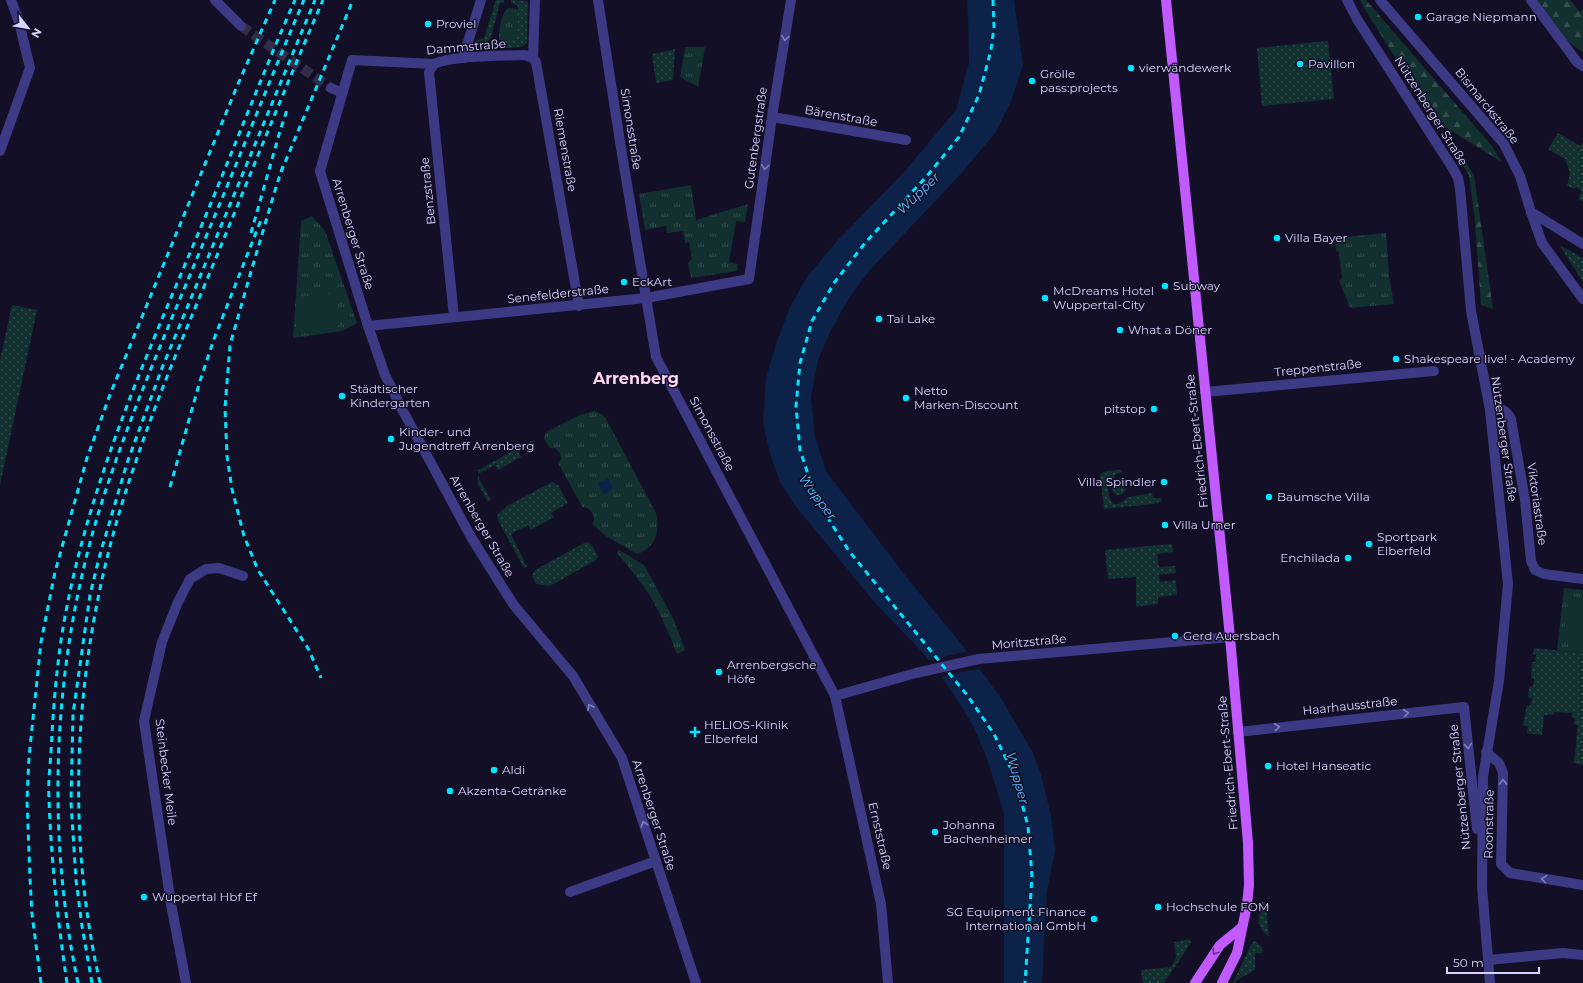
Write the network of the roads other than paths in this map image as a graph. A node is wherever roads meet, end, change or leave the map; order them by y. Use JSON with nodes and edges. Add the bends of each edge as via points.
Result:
{"nodes":[{"id":1,"x":12,"y":0,"type":"edge"},
{"id":2,"x":216,"y":0,"type":"edge"},
{"id":3,"x":481,"y":0,"type":"edge"},
{"id":4,"x":535,"y":0,"type":"edge"},
{"id":5,"x":598,"y":0,"type":"edge"},
{"id":6,"x":791,"y":0,"type":"edge"},
{"id":7,"x":1166,"y":0,"type":"edge"},
{"id":8,"x":1347,"y":0,"type":"edge"},
{"id":9,"x":1380,"y":0,"type":"edge"},
{"id":10,"x":1531,"y":0,"type":"edge"},
{"id":11,"x":241,"y":26,"type":"tunnel mouth"},
{"id":12,"x":463,"y":58,"type":"junction"},
{"id":13,"x":533,"y":58,"type":"junction"},
{"id":14,"x":352,"y":60,"type":"joint"},
{"id":15,"x":434,"y":64,"type":"junction"},
{"id":16,"x":1583,"y":66,"type":"edge"},
{"id":17,"x":331,"y":88,"type":"tunnel mouth"},
{"id":18,"x":342,"y":93,"type":"junction"},
{"id":19,"x":772,"y":117,"type":"junction"},
{"id":20,"x":906,"y":140,"type":"dead end"},
{"id":21,"x":0,"y":151,"type":"edge"},
{"id":22,"x":1532,"y":212,"type":"junction"},
{"id":23,"x":1583,"y":244,"type":"edge"},
{"id":24,"x":749,"y":279,"type":"joint"},
{"id":25,"x":646,"y":298,"type":"junction"},
{"id":26,"x":1583,"y":298,"type":"edge"},
{"id":27,"x":579,"y":306,"type":"junction"},
{"id":28,"x":454,"y":317,"type":"junction"},
{"id":29,"x":368,"y":326,"type":"junction"},
{"id":30,"x":1434,"y":370,"type":"dead end"},
{"id":31,"x":1205,"y":392,"type":"junction"},
{"id":32,"x":1490,"y":410,"type":"junction"},
{"id":33,"x":243,"y":576,"type":"dead end"},
{"id":34,"x":1583,"y":579,"type":"edge"},
{"id":35,"x":1230,"y":637,"type":"junction"},
{"id":36,"x":835,"y":696,"type":"junction"},
{"id":37,"x":1464,"y":707,"type":"joint"},
{"id":38,"x":1238,"y":732,"type":"junction"},
{"id":39,"x":1486,"y":752,"type":"junction"},
{"id":40,"x":656,"y":861,"type":"junction"},
{"id":41,"x":1482,"y":864,"type":"junction"},
{"id":42,"x":1583,"y":885,"type":"edge"},
{"id":43,"x":570,"y":892,"type":"dead end"},
{"id":44,"x":1242,"y":927,"type":"junction"},
{"id":45,"x":1583,"y":955,"type":"edge"},
{"id":46,"x":1488,"y":960,"type":"junction"},
{"id":47,"x":186,"y":983,"type":"edge"},
{"id":48,"x":696,"y":983,"type":"edge"},
{"id":49,"x":888,"y":983,"type":"edge"},
{"id":50,"x":1195,"y":983,"type":"edge"},
{"id":51,"x":1222,"y":983,"type":"edge"},
{"id":52,"x":1490,"y":983,"type":"edge"}],
"edges":[{"from":1,"to":21,"type":"street","via":[[30,68]]},
{"from":2,"to":11,"type":"street"},
{"from":3,"to":12,"type":"street"},
{"from":4,"to":13,"type":"street","name":"Riemenstraße"},
{"from":5,"to":25,"type":"street","name":"Simonsstraße"},
{"from":6,"to":19,"type":"street","name":"Gutenbergstraße","one_way":true},
{"from":7,"to":31,"type":"main road","name":"Friedrich-Ebert-Straße"},
{"from":8,"to":32,"type":"street","name":"Nützenberger Straße","via":[[1458,178],[1471,311]]},
{"from":9,"to":22,"type":"street","name":"Bismarckstraße","via":[[1504,144],[1520,176]]},
{"from":10,"to":16,"type":"street","via":[[1577,62]]},
{"from":12,"to":13,"type":"street","name":"Dammstraße","via":[[525,55]]},
{"from":12,"to":15,"type":"street","name":"Dammstraße"},
{"from":13,"to":27,"type":"street","name":"Riemenstraße","via":[[536,62]]},
{"from":14,"to":15,"type":"street","name":"Dammstraße"},
{"from":14,"to":18,"type":"street","name":"Arrenberger Straße"},
{"from":15,"to":28,"type":"street","name":"Benzstraße","via":[[429,72]]},
{"from":17,"to":18,"type":"street"},
{"from":18,"to":29,"type":"street","name":"Arrenberger Straße","via":[[320,171]]},
{"from":19,"to":20,"type":"street","name":"Bärenstraße"},
{"from":19,"to":24,"type":"street","name":"Gutenbergstraße","one_way":true},
{"from":22,"to":23,"type":"street"},
{"from":22,"to":26,"type":"street","via":[[1542,243]]},
{"from":24,"to":25,"type":"street","name":"Senefelderstraße"},
{"from":25,"to":27,"type":"street","name":"Senefelderstraße"},
{"from":25,"to":36,"type":"street","name":"Simonsstraße","via":[[656,357]]},
{"from":27,"to":28,"type":"street","name":"Senefelderstraße"},
{"from":28,"to":29,"type":"street","name":"Senefelderstraße"},
{"from":40,"to":29,"type":"street","name":"Arrenberger Straße","one_way":true,"via":[[622,758],[573,676],[513,604],[471,537],[385,375]]},
{"from":30,"to":31,"type":"street","name":"Treppenstraße"},
{"from":31,"to":35,"type":"main road","name":"Friedrich-Ebert-Straße"},
{"from":32,"to":34,"type":"street","name":"Viktoriastraße","via":[[1502,409],[1511,419],[1525,500],[1531,561],[1535,570],[1544,574]]},
{"from":32,"to":39,"type":"street","name":"Nützenberger Straße","via":[[1508,584],[1499,681]]},
{"from":33,"to":47,"type":"street","name":"Steinbecker Meile","via":[[219,568],[206,569],[190,579],[162,642],[144,721],[171,904]]},
{"from":35,"to":36,"type":"street","name":"Moritzstraße","via":[[979,659],[916,673]]},
{"from":35,"to":38,"type":"main road","name":"Friedrich-Ebert-Straße"},
{"from":36,"to":49,"type":"street","name":"Ernststraße","via":[[882,904]]},
{"from":38,"to":37,"type":"street","name":"Haarhausstraße","one_way":true},
{"from":37,"to":41,"type":"street","name":"Nützenberger Straße","one_way":true},
{"from":38,"to":44,"type":"main road","name":"Friedrich-Ebert-Straße","via":[[1248,843],[1249,885]]},
{"from":39,"to":41,"type":"street","name":"Nützenberger Straße","via":[[1483,777]]},
{"from":42,"to":39,"type":"street","name":"Roonstraße","one_way":true,"via":[[1510,874],[1501,864],[1503,773],[1499,763]]},
{"from":40,"to":43,"type":"street"},
{"from":40,"to":48,"type":"street","name":"Arrenberger Straße"},
{"from":41,"to":46,"type":"street","name":"Nützenberger Straße"},
{"from":44,"to":50,"type":"main road","one_way":true,"via":[[1220,945]]},
{"from":44,"to":51,"type":"main road","name":"Friedrich-Ebert-Straße","via":[[1237,953]]},
{"from":45,"to":46,"type":"street","via":[[1563,953]]},
{"from":46,"to":52,"type":"street","name":"Nützenberger Straße"}]}
